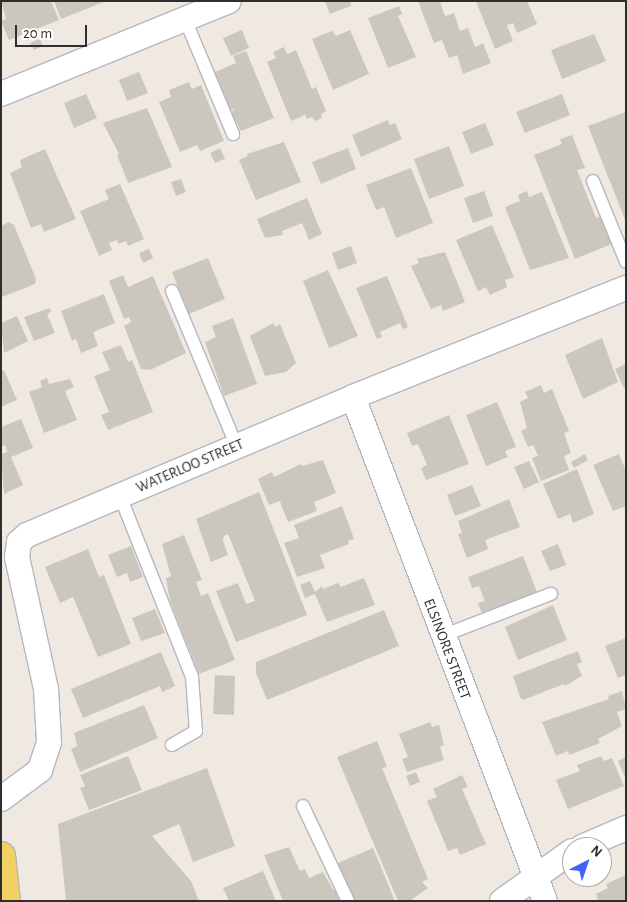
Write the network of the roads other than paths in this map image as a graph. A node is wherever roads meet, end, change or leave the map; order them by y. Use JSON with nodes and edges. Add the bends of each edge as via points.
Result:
{"nodes":[{"id":1,"x":229,"y":1,"type":"edge"},
{"id":2,"x":185,"y":20,"type":"junction"},
{"id":3,"x":1,"y":94,"type":"edge"},
{"id":4,"x":233,"y":134,"type":"dead end"},
{"id":5,"x":593,"y":181,"type":"dead end"},
{"id":6,"x":626,"y":262,"type":"edge"},
{"id":7,"x":626,"y":288,"type":"edge"},
{"id":8,"x":172,"y":291,"type":"dead end"},
{"id":9,"x":353,"y":397,"type":"junction"},
{"id":10,"x":237,"y":447,"type":"junction"},
{"id":11,"x":120,"y":496,"type":"junction"},
{"id":12,"x":551,"y":594,"type":"dead end"},
{"id":13,"x":442,"y":636,"type":"junction"},
{"id":14,"x":172,"y":745,"type":"dead end"},
{"id":15,"x":1,"y":799,"type":"edge"},
{"id":16,"x":303,"y":806,"type":"dead end"},
{"id":17,"x":626,"y":828,"type":"edge"},
{"id":18,"x":605,"y":837,"type":"edge"},
{"id":19,"x":1,"y":856,"type":"edge"},
{"id":20,"x":562,"y":858,"type":"edge"},
{"id":21,"x":534,"y":876,"type":"junction"},
{"id":22,"x":6,"y":901,"type":"edge"},
{"id":23,"x":348,"y":901,"type":"edge"},
{"id":24,"x":502,"y":901,"type":"edge"},
{"id":25,"x":544,"y":901,"type":"edge"}],
"edges":[{"from":1,"to":2,"type":"street"},
{"from":2,"to":3,"type":"street"},
{"from":2,"to":4,"type":"lane"},
{"from":5,"to":6,"type":"lane"},
{"from":7,"to":9,"type":"street","name":"WATERLOO STREET"},
{"from":8,"to":10,"type":"lane"},
{"from":9,"to":10,"type":"street","name":"WATERLOO STREET"},
{"from":9,"to":13,"type":"street","name":"ELSINORE STREET"},
{"from":10,"to":11,"type":"street","name":"WATERLOO STREET"},
{"from":11,"to":14,"type":"lane","via":[[192,677],[196,731],[186,740]]},
{"from":11,"to":15,"type":"street","name":"WATERLOO STREET","via":[[27,535],[19,542],[17,557],[46,689],[49,742],[40,770]]},
{"from":12,"to":13,"type":"lane"},
{"from":13,"to":21,"type":"street","name":"ELSINORE STREET"},
{"from":16,"to":23,"type":"lane"},
{"from":17,"to":18,"type":"street"},
{"from":19,"to":22,"type":"main road"},
{"from":20,"to":21,"type":"street"},
{"from":21,"to":24,"type":"street"},
{"from":21,"to":25,"type":"street","name":"ELSINORE STREET"}]}
